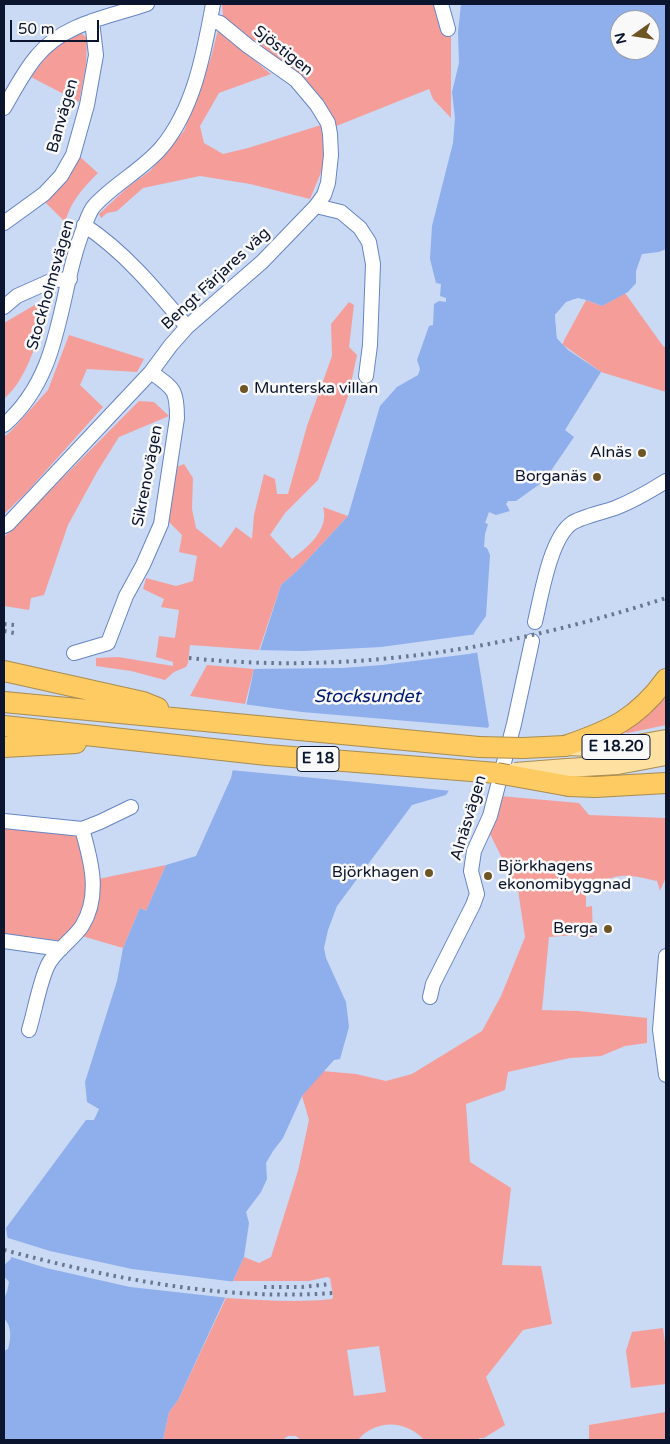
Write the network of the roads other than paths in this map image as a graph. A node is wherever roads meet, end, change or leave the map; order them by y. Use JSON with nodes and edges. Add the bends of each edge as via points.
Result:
{"nodes":[{"id":1,"x":147,"y":4,"type":"edge"},
{"id":2,"x":213,"y":4,"type":"edge"},
{"id":3,"x":441,"y":4,"type":"edge"},
{"id":4,"x":210,"y":20,"type":"junction"},
{"id":5,"x":92,"y":21,"type":"junction"},
{"id":6,"x":448,"y":29,"type":"dead end"},
{"id":7,"x":4,"y":108,"type":"edge"},
{"id":8,"x":316,"y":206,"type":"junction"},
{"id":9,"x":4,"y":223,"type":"edge"},
{"id":10,"x":84,"y":225,"type":"junction"},
{"id":11,"x":70,"y":279,"type":"junction"},
{"id":12,"x":4,"y":307,"type":"edge"},
{"id":13,"x":187,"y":327,"type":"junction"},
{"id":14,"x":151,"y":372,"type":"junction"},
{"id":15,"x":366,"y":376,"type":"dead end"},
{"id":16,"x":4,"y":425,"type":"edge"},
{"id":17,"x":666,"y":481,"type":"edge"},
{"id":18,"x":4,"y":526,"type":"edge"},
{"id":19,"x":536,"y":622,"type":"dead end"},
{"id":20,"x":532,"y":641,"type":"dead end"},
{"id":21,"x":74,"y":653,"type":"dead end"},
{"id":22,"x":4,"y":671,"type":"edge"},
{"id":23,"x":666,"y":679,"type":"edge"},
{"id":24,"x":4,"y":702,"type":"edge"},
{"id":25,"x":142,"y":709,"type":"junction"},
{"id":26,"x":4,"y":726,"type":"edge"},
{"id":27,"x":138,"y":740,"type":"junction"},
{"id":28,"x":666,"y":740,"type":"edge"},
{"id":29,"x":565,"y":746,"type":"junction"},
{"id":30,"x":4,"y":747,"type":"edge"},
{"id":31,"x":666,"y":756,"type":"edge"},
{"id":32,"x":568,"y":777,"type":"junction"},
{"id":33,"x":666,"y":783,"type":"edge"},
{"id":34,"x":131,"y":807,"type":"dead end"},
{"id":35,"x":4,"y":821,"type":"edge"},
{"id":36,"x":82,"y":829,"type":"junction"},
{"id":37,"x":4,"y":941,"type":"edge"},
{"id":38,"x":61,"y":949,"type":"junction"},
{"id":39,"x":666,"y":956,"type":"edge"},
{"id":40,"x":430,"y":997,"type":"dead end"},
{"id":41,"x":29,"y":1030,"type":"dead end"},
{"id":42,"x":666,"y":1075,"type":"edge"}],
"edges":[{"from":1,"to":5,"type":"street"},
{"from":2,"to":4,"type":"street","name":"Stockholmsvägen"},
{"from":3,"to":6,"type":"street"},
{"from":4,"to":8,"type":"street","name":"Sjöstigen","via":[[220,23],[296,80],[328,123],[331,155],[328,183]]},
{"from":4,"to":10,"type":"street","name":"Stockholmsvägen","via":[[192,93],[176,125],[160,148],[94,206]]},
{"from":5,"to":7,"type":"street","via":[[70,30],[37,56]]},
{"from":5,"to":9,"type":"street","name":"Banvägen","via":[[96,55],[88,105],[72,155],[61,176],[44,194]]},
{"from":8,"to":13,"type":"street","name":"Bengt Färjares väg","via":[[262,262]]},
{"from":8,"to":15,"type":"street","via":[[341,212],[360,228],[369,242],[373,264]]},
{"from":10,"to":11,"type":"street","name":"Stockholmsvägen"},
{"from":10,"to":13,"type":"street","via":[[104,238],[150,282]]},
{"from":11,"to":12,"type":"street","via":[[53,280],[17,296]]},
{"from":11,"to":16,"type":"street","name":"Stockholmsvägen","via":[[46,366],[34,390]]},
{"from":13,"to":14,"type":"street","name":"Bengt Färjares väg"},
{"from":14,"to":18,"type":"street","name":"Bengt Färjares väg"},
{"from":14,"to":21,"type":"street","name":"Sikrenovägen","via":[[171,386],[177,400],[161,524],[126,596],[108,643]]},
{"from":17,"to":19,"type":"street","via":[[650,492],[572,523],[555,547]]},
{"from":20,"to":40,"type":"street","name":"Alnäsvägen","via":[[490,816],[474,851],[471,871],[477,894],[433,984]]},
{"from":22,"to":25,"type":"highway"},
{"from":23,"to":29,"type":"highway","number":"E 18","via":[[641,708],[620,724]]},
{"from":24,"to":25,"type":"highway"},
{"from":25,"to":29,"type":"highway","number":"E 18","bridge":true,"via":[[185,719],[479,747]]},
{"from":26,"to":27,"type":"highway","number":"E 18"},
{"from":27,"to":30,"type":"highway"},
{"from":27,"to":32,"type":"highway","number":"E 18","bridge":true,"via":[[498,774]]},
{"from":28,"to":29,"type":"main road","number":"E 18.20","via":[[615,748]]},
{"from":31,"to":32,"type":"main road","number":"E 18.20"},
{"from":32,"to":33,"type":"highway","number":"E 18","via":[[595,787]]},
{"from":34,"to":36,"type":"street"},
{"from":35,"to":36,"type":"street"},
{"from":36,"to":38,"type":"street","via":[[93,877],[92,903],[82,926]]},
{"from":37,"to":38,"type":"street"},
{"from":38,"to":41,"type":"street","via":[[47,965]]},
{"from":39,"to":42,"type":"street","via":[[660,1030]]}]}
